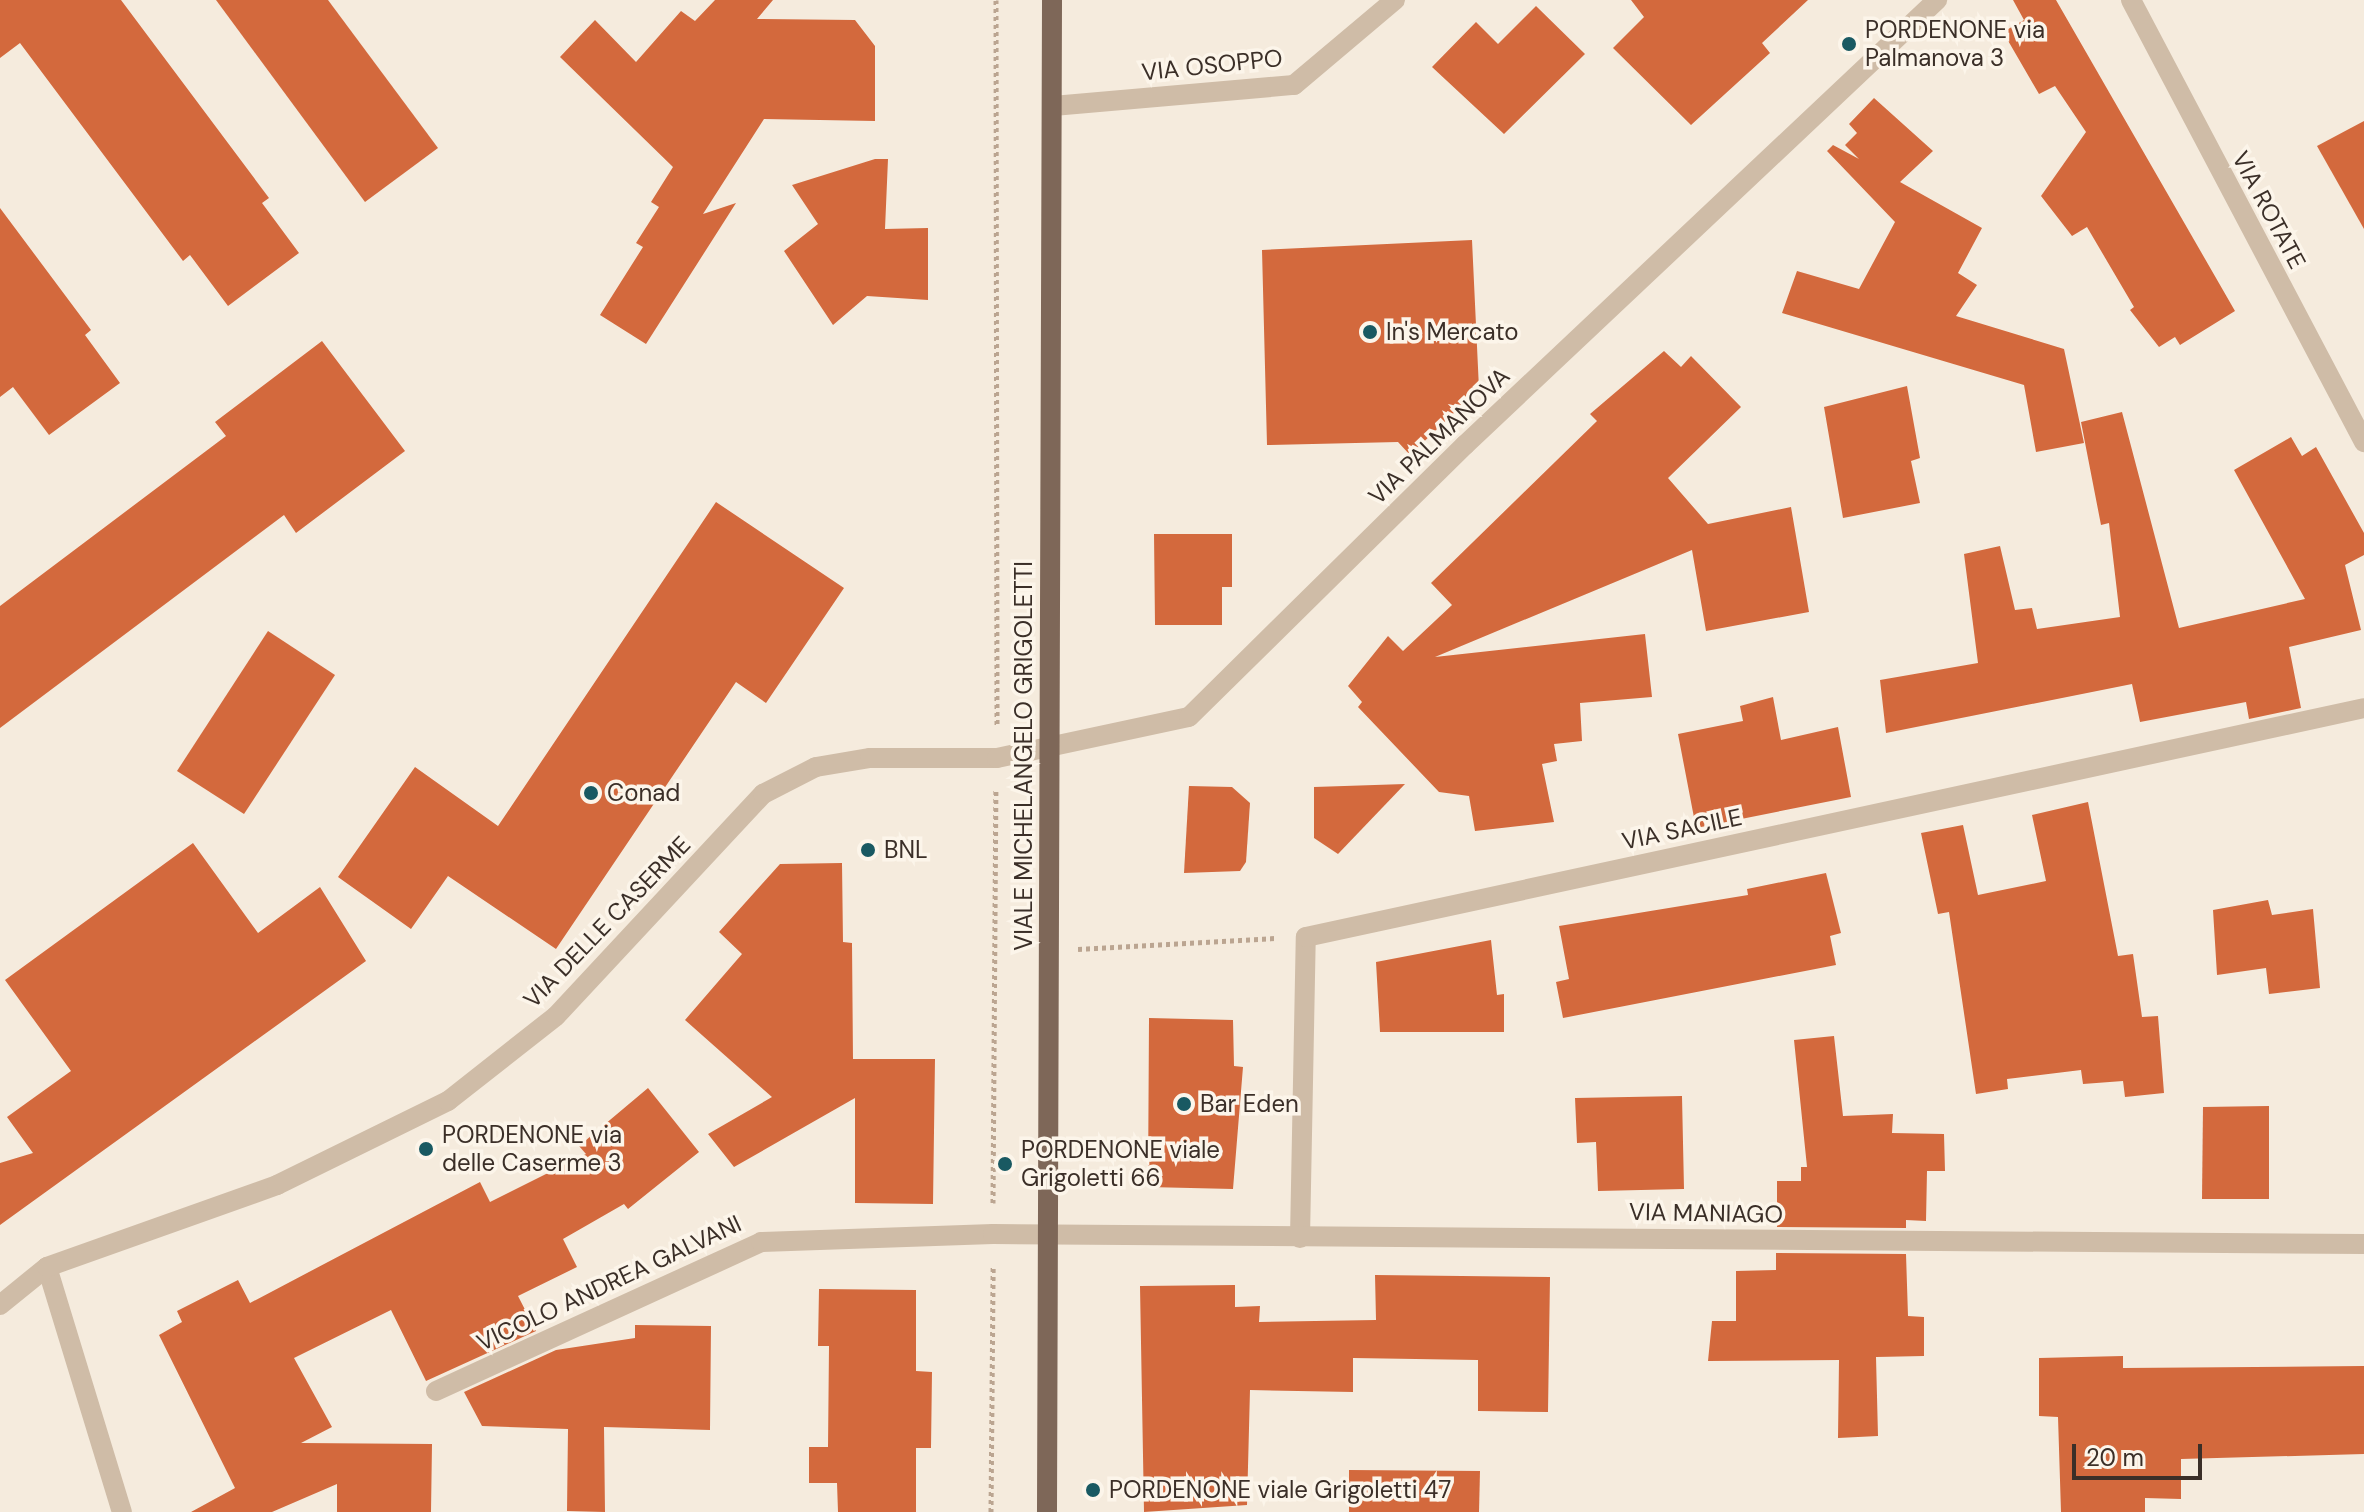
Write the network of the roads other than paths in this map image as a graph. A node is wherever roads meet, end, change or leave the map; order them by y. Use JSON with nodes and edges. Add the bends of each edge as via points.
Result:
{"nodes":[{"id":1,"x":1052,"y":0,"type":"edge"},
{"id":2,"x":1395,"y":0,"type":"edge"},
{"id":3,"x":1937,"y":0,"type":"edge"},
{"id":4,"x":2131,"y":0,"type":"edge"},
{"id":5,"x":1053,"y":106,"type":"junction"},
{"id":6,"x":2364,"y":442,"type":"edge"},
{"id":7,"x":2364,"y":708,"type":"edge"},
{"id":8,"x":1051,"y":750,"type":"junction"},
{"id":9,"x":1047,"y":1238,"type":"junction"},
{"id":10,"x":1300,"y":1238,"type":"junction"},
{"id":11,"x":2364,"y":1244,"type":"edge"},
{"id":12,"x":47,"y":1267,"type":"junction"},
{"id":13,"x":0,"y":1305,"type":"edge"},
{"id":14,"x":436,"y":1391,"type":"dead end"},
{"id":15,"x":122,"y":1512,"type":"edge"},
{"id":16,"x":1047,"y":1512,"type":"edge"}],
"edges":[{"from":1,"to":5,"type":"main road","name":"VIALE MICHELANGELO GRIGOLETTI"},
{"from":2,"to":5,"type":"street","name":"VIA OSOPPO","via":[[1294,85]]},
{"from":3,"to":8,"type":"street","name":"VIA PALMANOVA","via":[[1465,445],[1189,717]]},
{"from":4,"to":6,"type":"street","name":"VIA ROTATE"},
{"from":5,"to":8,"type":"main road","name":"VIALE MICHELANGELO GRIGOLETTI"},
{"from":7,"to":10,"type":"street","name":"VIA SACILE","via":[[1306,937]]},
{"from":8,"to":9,"type":"main road","name":"VIALE MICHELANGELO GRIGOLETTI"},
{"from":8,"to":12,"type":"street","name":"VIA DELLE CASERME","via":[[997,758],[870,758],[816,767],[763,794],[556,1016],[448,1101],[277,1185]]},
{"from":9,"to":10,"type":"street","name":"VIA MANIAGO"},
{"from":9,"to":14,"type":"street","name":"VICOLO ANDREA GALVANI","via":[[761,1242]]},
{"from":9,"to":16,"type":"main road","name":"VIALE MICHELANGELO GRIGOLETTI"},
{"from":10,"to":11,"type":"street","name":"VIA MANIAGO"},
{"from":12,"to":13,"type":"street","name":"VIA DELLE CASERME"},
{"from":12,"to":15,"type":"street"}]}
